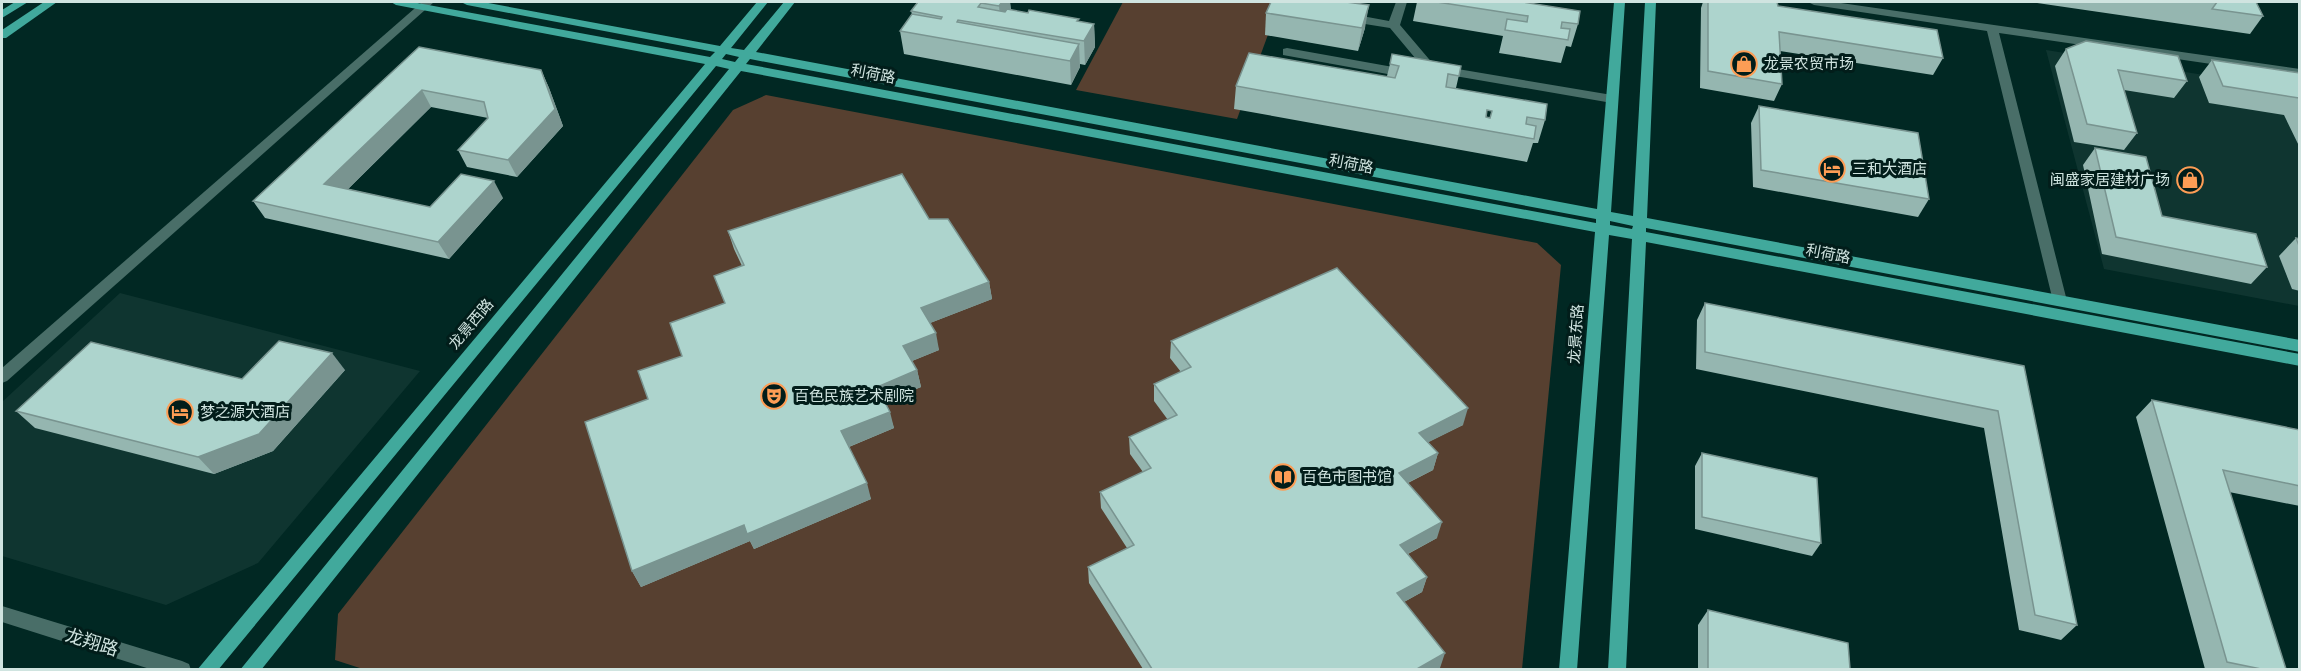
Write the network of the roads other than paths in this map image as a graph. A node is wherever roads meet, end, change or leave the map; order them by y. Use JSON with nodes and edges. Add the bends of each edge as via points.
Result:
{"nodes":[{"id":1,"x":22,"y":2,"type":"edge"},
{"id":2,"x":51,"y":2,"type":"edge"},
{"id":3,"x":396,"y":2,"type":"edge"},
{"id":4,"x":467,"y":2,"type":"edge"},
{"id":5,"x":763,"y":2,"type":"edge"},
{"id":6,"x":790,"y":2,"type":"edge"},
{"id":7,"x":1401,"y":2,"type":"edge"},
{"id":8,"x":1620,"y":2,"type":"edge"},
{"id":9,"x":1651,"y":2,"type":"edge"},
{"id":10,"x":1814,"y":2,"type":"edge"},
{"id":11,"x":425,"y":4,"type":"edge"},
{"id":12,"x":2,"y":15,"type":"edge"},
{"id":13,"x":1335,"y":15,"type":"edge"},
{"id":14,"x":1394,"y":25,"type":"junction"},
{"id":15,"x":1992,"y":28,"type":"junction"},
{"id":16,"x":2,"y":35,"type":"edge"},
{"id":17,"x":1287,"y":52,"type":"dead end"},
{"id":18,"x":718,"y":55,"type":"junction"},
{"id":19,"x":743,"y":60,"type":"junction"},
{"id":20,"x":1430,"y":69,"type":"junction"},
{"id":21,"x":2300,"y":73,"type":"edge"},
{"id":22,"x":1612,"y":99,"type":"junction"},
{"id":23,"x":1603,"y":222,"type":"junction"},
{"id":24,"x":1639,"y":229,"type":"junction"},
{"id":25,"x":2060,"y":301,"type":"junction"},
{"id":26,"x":2300,"y":346,"type":"edge"},
{"id":27,"x":2300,"y":360,"type":"edge"},
{"id":28,"x":2,"y":377,"type":"edge"},
{"id":29,"x":2,"y":614,"type":"edge"},
{"id":30,"x":182,"y":669,"type":"edge"},
{"id":31,"x":206,"y":669,"type":"edge"},
{"id":32,"x":249,"y":669,"type":"edge"},
{"id":33,"x":1568,"y":669,"type":"edge"},
{"id":34,"x":1617,"y":669,"type":"edge"}],
"edges":[{"from":1,"to":12,"type":"main road"},
{"from":2,"to":16,"type":"main road"},
{"from":3,"to":11,"type":"main road","name":"利荷路"},
{"from":4,"to":18,"type":"main road","name":"利荷路"},
{"from":5,"to":18,"type":"main road","name":"龙景西路"},
{"from":6,"to":19,"type":"main road"},
{"from":7,"to":14,"type":"street"},
{"from":8,"to":22,"type":"main road","name":"龙景东路"},
{"from":9,"to":24,"type":"main road"},
{"from":10,"to":15,"type":"street"},
{"from":11,"to":18,"type":"main road","name":"利荷路"},
{"from":11,"to":28,"type":"street"},
{"from":13,"to":14,"type":"street"},
{"from":14,"to":20,"type":"street"},
{"from":15,"to":21,"type":"street"},
{"from":15,"to":25,"type":"street"},
{"from":17,"to":20,"type":"street","via":[[1393,71]]},
{"from":18,"to":19,"type":"main road","name":"利荷路"},
{"from":18,"to":31,"type":"main road","name":"龙景西路"},
{"from":19,"to":23,"type":"main road","name":"利荷路"},
{"from":19,"to":32,"type":"main road"},
{"from":20,"to":22,"type":"street"},
{"from":22,"to":23,"type":"main road","name":"龙景东路"},
{"from":23,"to":24,"type":"main road","name":"利荷路"},
{"from":23,"to":33,"type":"main road","name":"龙景东路"},
{"from":24,"to":25,"type":"main road","name":"利荷路"},
{"from":24,"to":27,"type":"main road","name":"利荷路"},
{"from":24,"to":34,"type":"main road"},
{"from":25,"to":26,"type":"main road","name":"利荷路"},
{"from":29,"to":30,"type":"street","name":"龙翔路"}]}
